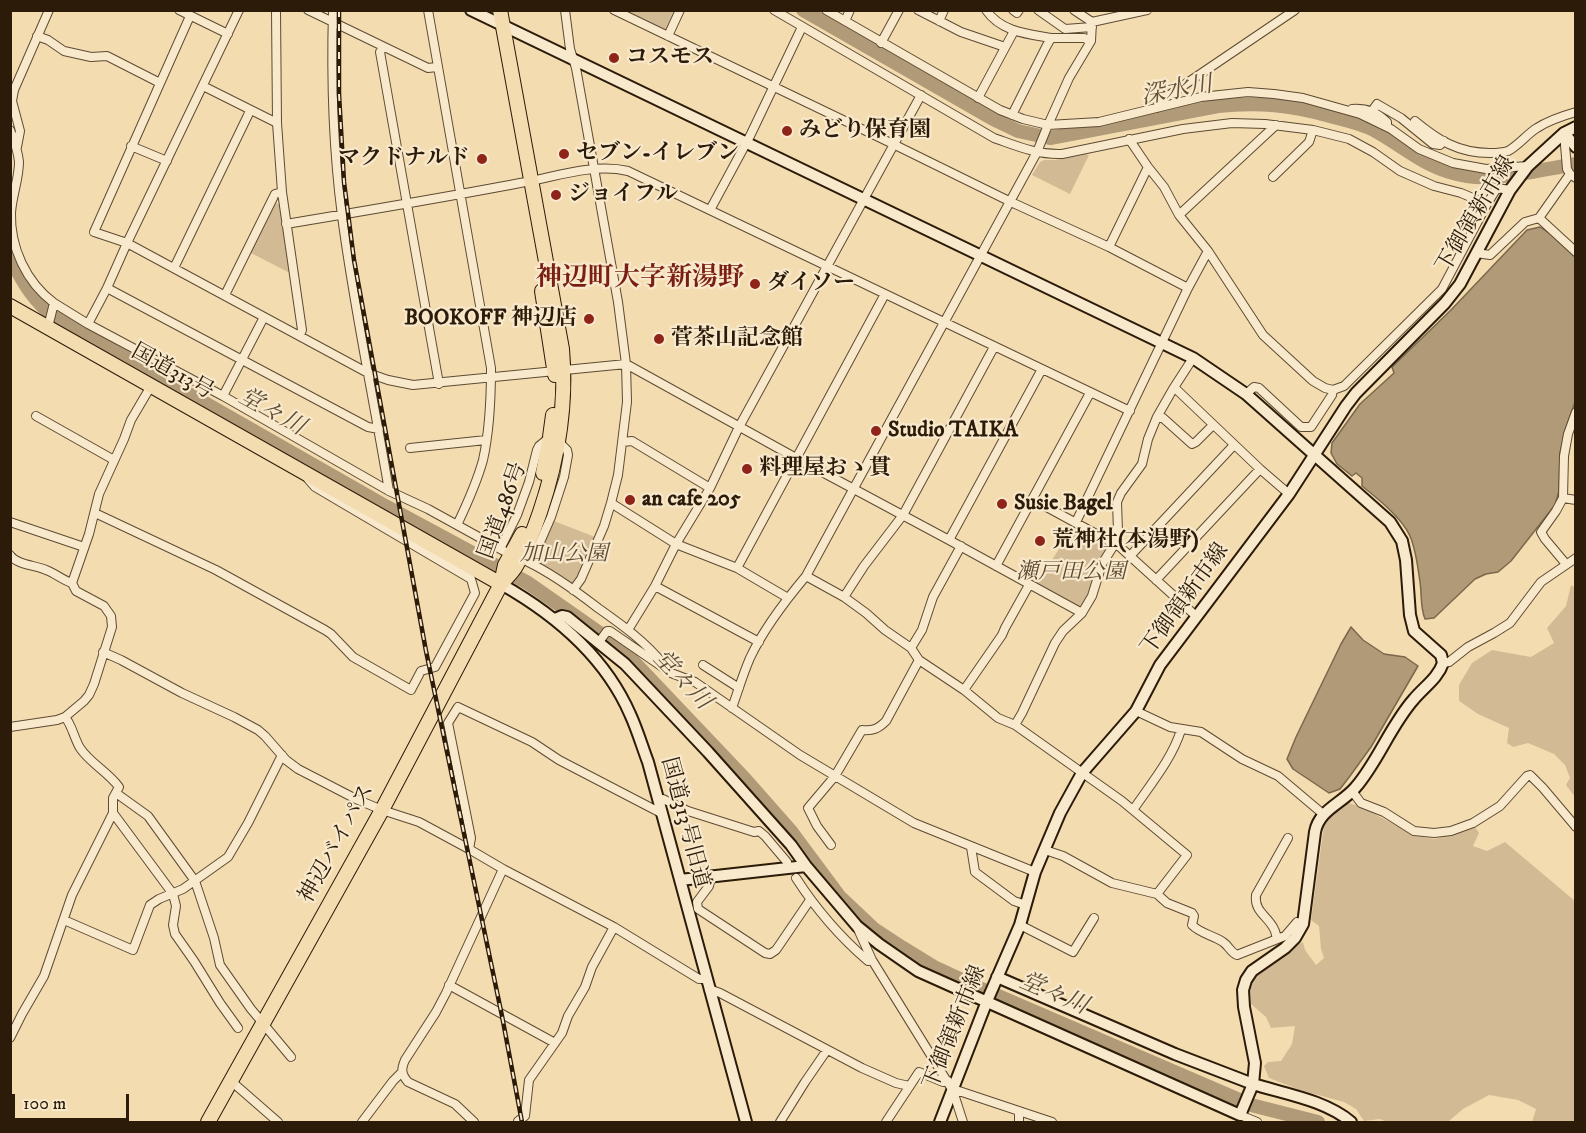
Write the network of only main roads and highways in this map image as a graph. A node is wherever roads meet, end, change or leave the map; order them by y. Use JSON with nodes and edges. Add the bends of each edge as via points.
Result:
{"nodes":[{"id":1,"x":497,"y":17,"type":"edge"},
{"id":2,"x":10,"y":306,"type":"edge"},
{"id":3,"x":505,"y":567,"type":"junction"},
{"id":4,"x":208,"y":1122,"type":"edge"}],
"edges":[{"from":1,"to":3,"type":"highway","name":"国道486号","via":[[562,349],[564,394],[548,488],[533,533]]},
{"from":2,"to":3,"type":"highway","name":"国道313号","via":[[49,324],[301,470]]},
{"from":3,"to":4,"type":"highway","name":"神辺バイパス","via":[[382,810]]}]}
